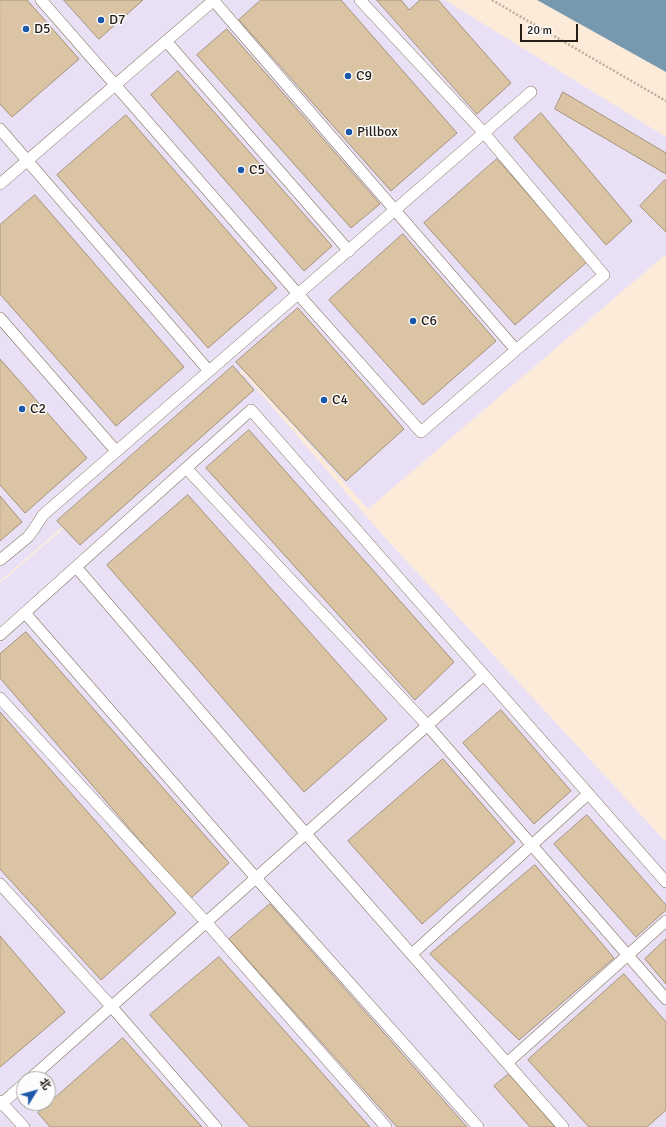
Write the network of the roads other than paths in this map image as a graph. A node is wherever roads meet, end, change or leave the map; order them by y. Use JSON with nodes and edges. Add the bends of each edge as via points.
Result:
{"nodes":[{"id":1,"x":41,"y":0,"type":"edge"},
{"id":2,"x":214,"y":0,"type":"edge"},
{"id":3,"x":360,"y":0,"type":"edge"},
{"id":4,"x":166,"y":41,"type":"junction"},
{"id":5,"x":115,"y":85,"type":"junction"},
{"id":6,"x":531,"y":92,"type":"dead end"},
{"id":7,"x":0,"y":129,"type":"edge"},
{"id":8,"x":484,"y":133,"type":"junction"},
{"id":9,"x":27,"y":160,"type":"junction"},
{"id":10,"x":0,"y":184,"type":"edge"},
{"id":11,"x":395,"y":210,"type":"junction"},
{"id":12,"x":349,"y":251,"type":"junction"},
{"id":13,"x":298,"y":294,"type":"junction"},
{"id":14,"x":0,"y":318,"type":"edge"},
{"id":15,"x":516,"y":350,"type":"junction"},
{"id":16,"x":209,"y":370,"type":"junction"},
{"id":17,"x":116,"y":451,"type":"junction"},
{"id":18,"x":186,"y":468,"type":"junction"},
{"id":19,"x":0,"y":560,"type":"edge"},
{"id":20,"x":76,"y":567,"type":"junction"},
{"id":21,"x":25,"y":613,"type":"junction"},
{"id":22,"x":0,"y":635,"type":"edge"},
{"id":23,"x":484,"y":675,"type":"junction"},
{"id":24,"x":0,"y":698,"type":"edge"},
{"id":25,"x":427,"y":725,"type":"junction"},
{"id":26,"x":588,"y":794,"type":"junction"},
{"id":27,"x":306,"y":834,"type":"junction"},
{"id":28,"x":532,"y":845,"type":"junction"},
{"id":29,"x":256,"y":878,"type":"junction"},
{"id":30,"x":666,"y":882,"type":"edge"},
{"id":31,"x":0,"y":884,"type":"edge"},
{"id":32,"x":666,"y":921,"type":"edge"},
{"id":33,"x":206,"y":922,"type":"junction"},
{"id":34,"x":412,"y":954,"type":"junction"},
{"id":35,"x":666,"y":999,"type":"edge"},
{"id":36,"x":111,"y":1006,"type":"junction"},
{"id":37,"x":507,"y":1063,"type":"junction"},
{"id":38,"x":39,"y":1071,"type":"edge"},
{"id":39,"x":16,"y":1091,"type":"edge"},
{"id":40,"x":1,"y":1103,"type":"edge"},
{"id":41,"x":24,"y":1127,"type":"edge"},
{"id":42,"x":216,"y":1127,"type":"edge"},
{"id":43,"x":386,"y":1127,"type":"edge"},
{"id":44,"x":478,"y":1127,"type":"edge"},
{"id":45,"x":563,"y":1127,"type":"edge"}],
"edges":[{"from":1,"to":5,"type":"lane"},
{"from":2,"to":4,"type":"lane"},
{"from":2,"to":11,"type":"lane"},
{"from":3,"to":8,"type":"lane"},
{"from":4,"to":5,"type":"lane"},
{"from":4,"to":12,"type":"lane"},
{"from":5,"to":9,"type":"lane"},
{"from":5,"to":13,"type":"lane"},
{"from":6,"to":8,"type":"lane"},
{"from":7,"to":9,"type":"lane"},
{"from":8,"to":11,"type":"lane"},
{"from":8,"to":15,"type":"lane","via":[[604,275]]},
{"from":9,"to":10,"type":"lane"},
{"from":9,"to":16,"type":"lane"},
{"from":11,"to":12,"type":"lane"},
{"from":11,"to":15,"type":"lane"},
{"from":12,"to":13,"type":"lane"},
{"from":13,"to":15,"type":"lane","via":[[421,432]]},
{"from":13,"to":16,"type":"lane"},
{"from":14,"to":17,"type":"lane"},
{"from":16,"to":17,"type":"lane"},
{"from":17,"to":19,"type":"lane","via":[[43,515],[28,537]]},
{"from":18,"to":20,"type":"lane"},
{"from":18,"to":23,"type":"lane","via":[[251,410]]},
{"from":18,"to":25,"type":"lane"},
{"from":20,"to":21,"type":"lane"},
{"from":20,"to":27,"type":"lane"},
{"from":21,"to":22,"type":"lane"},
{"from":21,"to":29,"type":"lane"},
{"from":23,"to":25,"type":"lane"},
{"from":23,"to":26,"type":"lane"},
{"from":24,"to":33,"type":"lane"},
{"from":25,"to":27,"type":"lane"},
{"from":25,"to":28,"type":"lane"},
{"from":26,"to":28,"type":"lane"},
{"from":26,"to":30,"type":"lane"},
{"from":27,"to":29,"type":"lane"},
{"from":27,"to":34,"type":"lane"},
{"from":28,"to":34,"type":"lane"},
{"from":28,"to":35,"type":"lane"},
{"from":29,"to":33,"type":"lane"},
{"from":29,"to":44,"type":"lane"},
{"from":31,"to":36,"type":"lane"},
{"from":32,"to":37,"type":"lane"},
{"from":33,"to":36,"type":"lane"},
{"from":33,"to":43,"type":"lane"},
{"from":34,"to":37,"type":"lane"},
{"from":36,"to":38,"type":"lane"},
{"from":36,"to":42,"type":"lane"},
{"from":37,"to":45,"type":"lane"},
{"from":39,"to":40,"type":"lane"},
{"from":40,"to":41,"type":"lane"}]}
